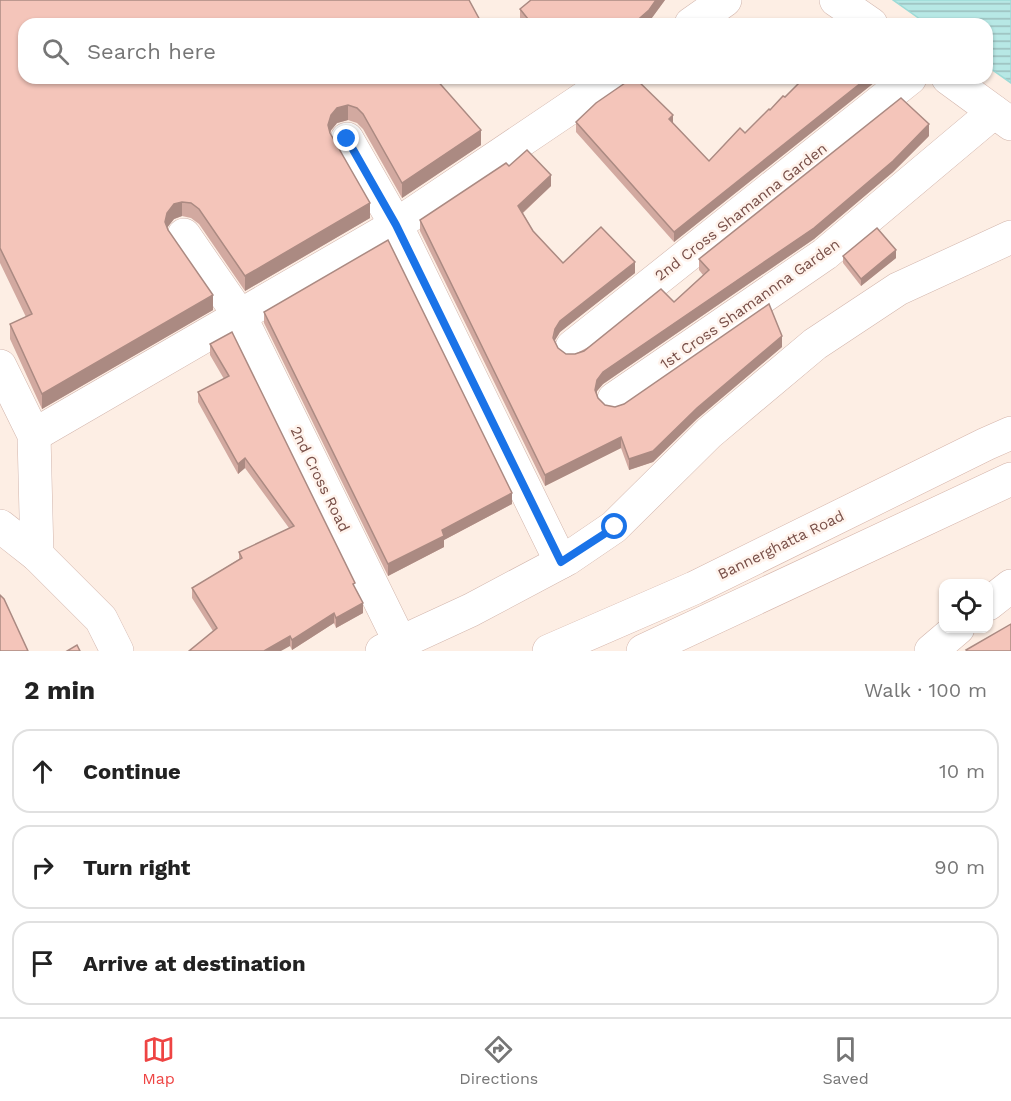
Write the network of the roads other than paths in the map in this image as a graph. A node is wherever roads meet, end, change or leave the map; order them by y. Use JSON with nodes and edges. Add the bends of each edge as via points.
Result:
{"nodes":[{"id":1,"x":726,"y":0,"type":"edge"},
{"id":2,"x":836,"y":0,"type":"edge"},
{"id":3,"x":700,"y":18,"type":"edge"},
{"id":4,"x":862,"y":18,"type":"edge"},
{"id":5,"x":605,"y":84,"type":"edge"},
{"id":6,"x":902,"y":84,"type":"edge"},
{"id":7,"x":956,"y":84,"type":"edge"},
{"id":8,"x":1003,"y":118,"type":"edge"},
{"id":9,"x":347,"y":139,"type":"dead end"},
{"id":10,"x":396,"y":225,"type":"junction"},
{"id":11,"x":184,"y":235,"type":"dead end"},
{"id":12,"x":1011,"y":237,"type":"edge"},
{"id":13,"x":240,"y":316,"type":"junction"},
{"id":14,"x":572,"y":347,"type":"dead end"},
{"id":15,"x":0,"y":366,"type":"edge"},
{"id":16,"x":614,"y":399,"type":"dead end"},
{"id":17,"x":1011,"y":433,"type":"edge"},
{"id":18,"x":34,"y":435,"type":"junction"},
{"id":19,"x":1011,"y":479,"type":"edge"},
{"id":20,"x":0,"y":526,"type":"edge"},
{"id":21,"x":37,"y":555,"type":"junction"},
{"id":22,"x":561,"y":562,"type":"junction"},
{"id":23,"x":1011,"y":586,"type":"edge"},
{"id":24,"x":993,"y":600,"type":"edge"},
{"id":25,"x":952,"y":633,"type":"edge"},
{"id":26,"x":391,"y":647,"type":"edge"},
{"id":27,"x":117,"y":651,"type":"edge"},
{"id":28,"x":549,"y":651,"type":"edge"},
{"id":29,"x":643,"y":651,"type":"edge"},
{"id":30,"x":931,"y":651,"type":"edge"}],
"edges":[{"from":1,"to":3,"type":"street"},
{"from":2,"to":4,"type":"street"},
{"from":5,"to":10,"type":"street"},
{"from":6,"to":14,"type":"street","name":"2nd Cross Shamanna Garden"},
{"from":7,"to":8,"type":"street"},
{"from":8,"to":16,"type":"street","name":"1st Cross Shamannna Garden","via":[[825,254]]},
{"from":9,"to":10,"type":"street"},
{"from":10,"to":13,"type":"street"},
{"from":10,"to":22,"type":"street"},
{"from":11,"to":13,"type":"street","name":"2nd Cross Road"},
{"from":12,"to":22,"type":"street","via":[[898,289],[815,344],[709,433],[615,527]]},
{"from":13,"to":18,"type":"street"},
{"from":13,"to":26,"type":"street","name":"2nd Cross Road"},
{"from":15,"to":18,"type":"street"},
{"from":17,"to":28,"type":"street","name":"Bannerghatta Road","via":[[694,588]]},
{"from":18,"to":21,"type":"street"},
{"from":19,"to":29,"type":"street"},
{"from":20,"to":21,"type":"street"},
{"from":21,"to":27,"type":"street","via":[[101,619]]},
{"from":22,"to":26,"type":"street"},
{"from":23,"to":24,"type":"street"},
{"from":25,"to":30,"type":"street"}]}
